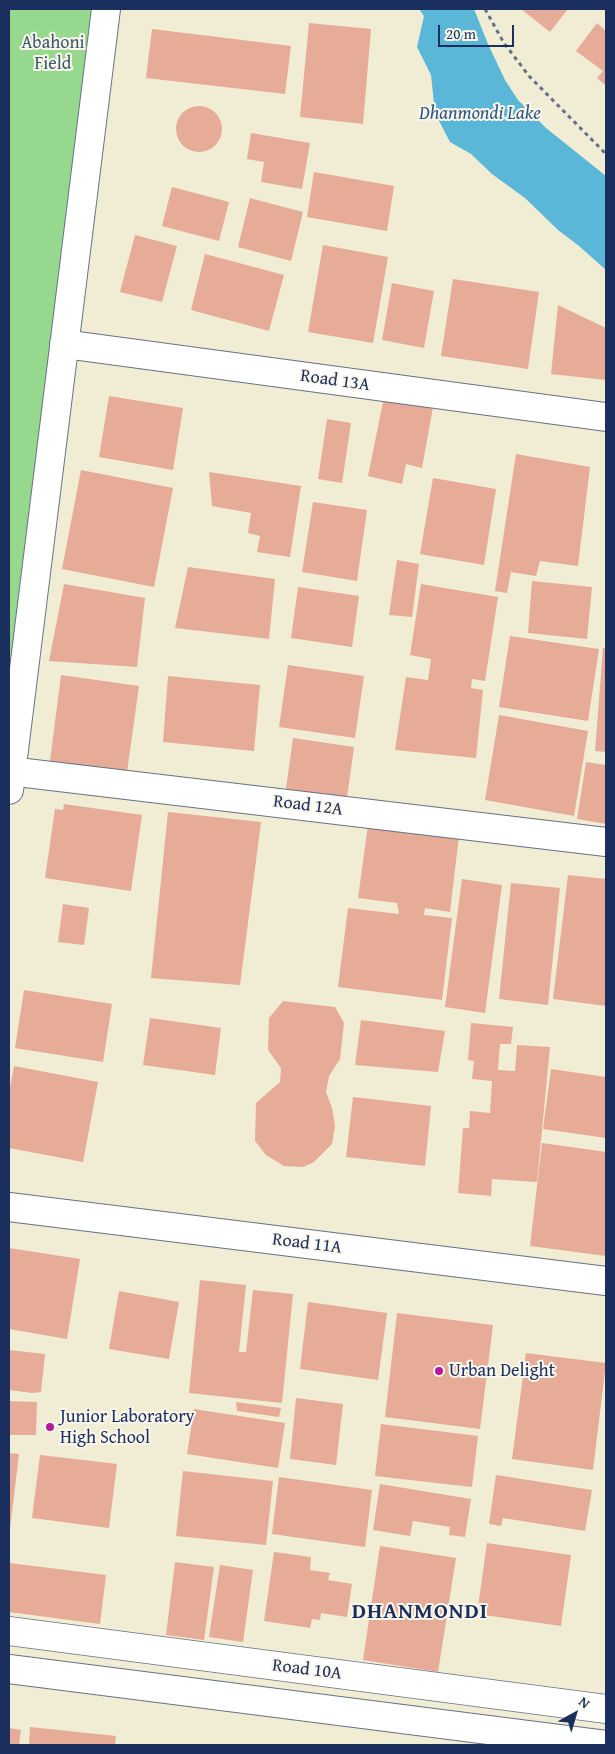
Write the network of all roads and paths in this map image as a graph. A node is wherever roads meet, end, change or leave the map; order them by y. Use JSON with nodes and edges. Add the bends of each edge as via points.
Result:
{"nodes":[{"id":1,"x":106,"y":9,"type":"edge"},
{"id":2,"x":485,"y":9,"type":"edge"},
{"id":3,"x":606,"y":154,"type":"edge"},
{"id":4,"x":64,"y":344,"type":"junction"},
{"id":5,"x":606,"y":417,"type":"edge"},
{"id":6,"x":10,"y":777,"type":"edge"},
{"id":7,"x":606,"y":842,"type":"edge"},
{"id":8,"x":9,"y":1207,"type":"edge"},
{"id":9,"x":606,"y":1281,"type":"edge"},
{"id":10,"x":9,"y":1632,"type":"edge"},
{"id":11,"x":9,"y":1669,"type":"edge"},
{"id":12,"x":606,"y":1709,"type":"edge"},
{"id":13,"x":606,"y":1745,"type":"edge"}],
"edges":[{"from":1,"to":4,"type":"street"},
{"from":2,"to":3,"type":"path","via":[[504,43],[529,76]]},
{"from":4,"to":5,"type":"street","name":"Road 13A"},
{"from":4,"to":6,"type":"street"},
{"from":6,"to":7,"type":"street","name":"Road 12A"},
{"from":8,"to":9,"type":"street","name":"Road 11A"},
{"from":10,"to":12,"type":"street","name":"Road 10A"},
{"from":11,"to":13,"type":"street","name":"Road 10A"}]}
